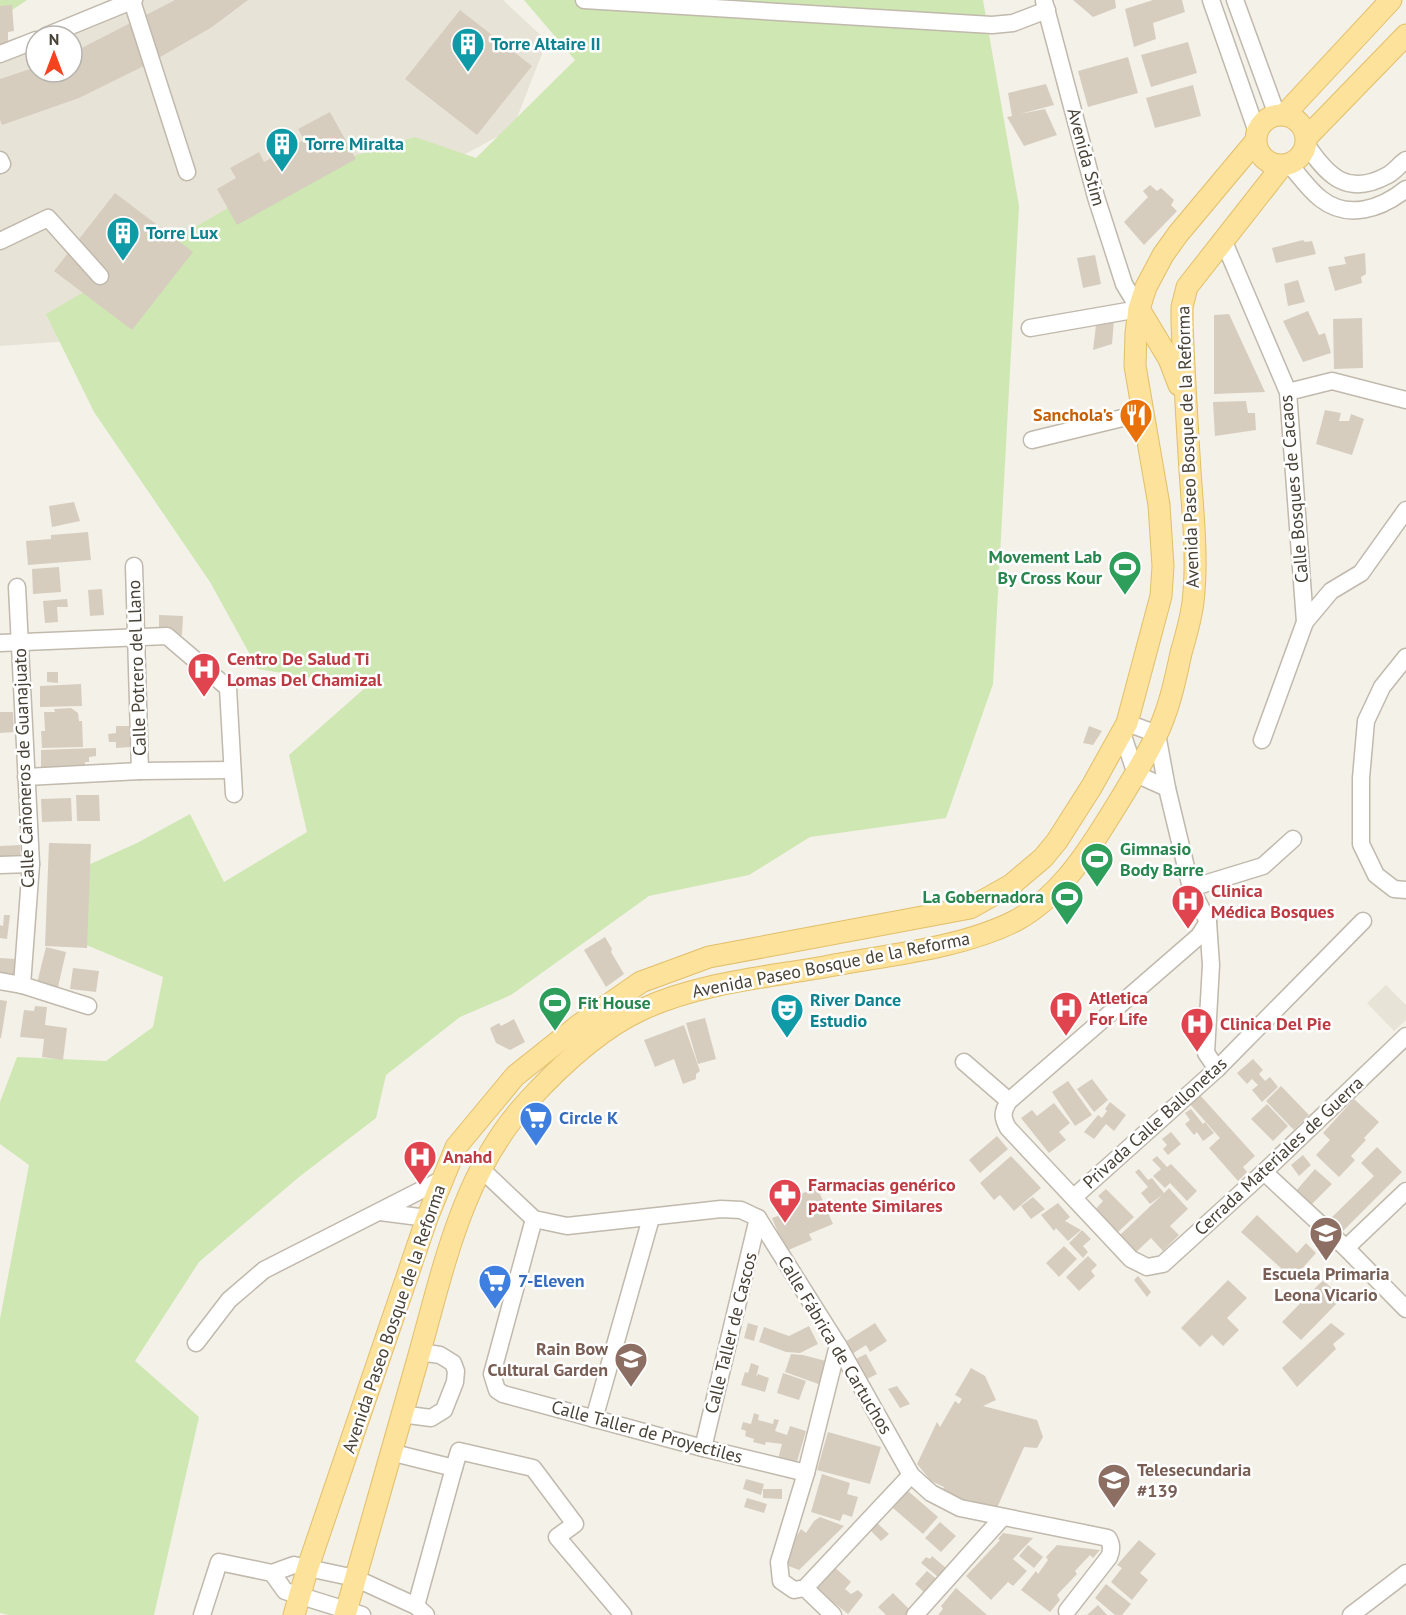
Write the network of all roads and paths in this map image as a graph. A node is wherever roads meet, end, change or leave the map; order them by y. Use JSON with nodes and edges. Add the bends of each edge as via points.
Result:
{"nodes":[{"id":1,"x":584,"y":0,"type":"edge"},
{"id":2,"x":1211,"y":0,"type":"edge"},
{"id":3,"x":1235,"y":0,"type":"edge"},
{"id":4,"x":1391,"y":0,"type":"edge"},
{"id":5,"x":133,"y":1,"type":"edge"},
{"id":6,"x":1045,"y":5,"type":"edge"},
{"id":7,"x":76,"y":24,"type":"edge"},
{"id":8,"x":1406,"y":35,"type":"edge"},
{"id":9,"x":24,"y":45,"type":"edge"},
{"id":10,"x":0,"y":54,"type":"edge"},
{"id":11,"x":1280,"y":115,"type":"junction"},
{"id":12,"x":1256,"y":137,"type":"junction"},
{"id":13,"x":1307,"y":140,"type":"junction"},
{"id":14,"x":1405,"y":163,"type":"edge"},
{"id":15,"x":1286,"y":165,"type":"junction"},
{"id":16,"x":188,"y":172,"type":"dead end"},
{"id":17,"x":1406,"y":189,"type":"edge"},
{"id":18,"x":0,"y":241,"type":"edge"},
{"id":19,"x":1224,"y":242,"type":"junction"},
{"id":20,"x":100,"y":276,"type":"dead end"},
{"id":21,"x":1139,"y":309,"type":"junction"},
{"id":22,"x":1030,"y":328,"type":"dead end"},
{"id":23,"x":1288,"y":392,"type":"junction"},
{"id":24,"x":1406,"y":399,"type":"edge"},
{"id":25,"x":1186,"y":405,"type":"junction"},
{"id":26,"x":1143,"y":413,"type":"junction"},
{"id":27,"x":1032,"y":440,"type":"dead end"},
{"id":28,"x":1406,"y":510,"type":"edge"},
{"id":29,"x":134,"y":566,"type":"dead end"},
{"id":30,"x":17,"y":586,"type":"dead end"},
{"id":31,"x":1305,"y":622,"type":"junction"},
{"id":32,"x":136,"y":637,"type":"junction"},
{"id":33,"x":19,"y":643,"type":"junction"},
{"id":34,"x":0,"y":644,"type":"edge"},
{"id":35,"x":1406,"y":657,"type":"edge"},
{"id":36,"x":1125,"y":728,"type":"junction"},
{"id":37,"x":1157,"y":734,"type":"junction"},
{"id":38,"x":1263,"y":740,"type":"dead end"},
{"id":39,"x":1104,"y":766,"type":"junction"},
{"id":40,"x":232,"y":770,"type":"junction"},
{"id":41,"x":140,"y":771,"type":"junction"},
{"id":42,"x":26,"y":777,"type":"junction"},
{"id":43,"x":1134,"y":777,"type":"junction"},
{"id":44,"x":1167,"y":788,"type":"junction"},
{"id":45,"x":234,"y":794,"type":"dead end"},
{"id":46,"x":1293,"y":839,"type":"dead end"},
{"id":47,"x":31,"y":864,"type":"junction"},
{"id":48,"x":0,"y":865,"type":"edge"},
{"id":49,"x":1191,"y":888,"type":"junction"},
{"id":50,"x":1406,"y":890,"type":"edge"},
{"id":51,"x":1208,"y":921,"type":"junction"},
{"id":52,"x":1363,"y":921,"type":"dead end"},
{"id":53,"x":760,"y":948,"type":"junction"},
{"id":54,"x":721,"y":954,"type":"junction"},
{"id":55,"x":761,"y":979,"type":"junction"},
{"id":56,"x":0,"y":981,"type":"edge"},
{"id":57,"x":728,"y":984,"type":"junction"},
{"id":58,"x":22,"y":985,"type":"junction"},
{"id":59,"x":87,"y":1006,"type":"dead end"},
{"id":60,"x":1406,"y":1036,"type":"edge"},
{"id":61,"x":964,"y":1062,"type":"dead end"},
{"id":62,"x":1217,"y":1068,"type":"junction"},
{"id":63,"x":1008,"y":1101,"type":"junction"},
{"id":64,"x":480,"y":1168,"type":"junction"},
{"id":65,"x":1264,"y":1172,"type":"junction"},
{"id":66,"x":443,"y":1179,"type":"junction"},
{"id":67,"x":1406,"y":1191,"type":"edge"},
{"id":68,"x":1074,"y":1197,"type":"junction"},
{"id":69,"x":380,"y":1212,"type":"junction"},
{"id":70,"x":427,"y":1218,"type":"junction"},
{"id":71,"x":651,"y":1218,"type":"junction"},
{"id":72,"x":758,"y":1218,"type":"junction"},
{"id":73,"x":534,"y":1219,"type":"junction"},
{"id":74,"x":1346,"y":1248,"type":"junction"},
{"id":75,"x":404,"y":1284,"type":"junction"},
{"id":76,"x":433,"y":1304,"type":"junction"},
{"id":77,"x":1406,"y":1309,"type":"edge"},
{"id":78,"x":392,"y":1319,"type":"junction"},
{"id":79,"x":196,"y":1343,"type":"dead end"},
{"id":80,"x":422,"y":1343,"type":"junction"},
{"id":81,"x":838,"y":1345,"type":"junction"},
{"id":82,"x":401,"y":1414,"type":"junction"},
{"id":83,"x":594,"y":1419,"type":"junction"},
{"id":84,"x":703,"y":1448,"type":"junction"},
{"id":85,"x":390,"y":1452,"type":"junction"},
{"id":86,"x":454,"y":1468,"type":"junction"},
{"id":87,"x":806,"y":1473,"type":"junction"},
{"id":88,"x":911,"y":1475,"type":"junction"},
{"id":89,"x":1002,"y":1518,"type":"junction"},
{"id":90,"x":308,"y":1566,"type":"junction"},
{"id":91,"x":272,"y":1573,"type":"junction"},
{"id":92,"x":1406,"y":1573,"type":"edge"},
{"id":93,"x":355,"y":1578,"type":"junction"},
{"id":94,"x":805,"y":1588,"type":"junction"},
{"id":95,"x":297,"y":1605,"type":"edge"},
{"id":96,"x":421,"y":1610,"type":"edge"},
{"id":97,"x":1067,"y":1611,"type":"dead end"},
{"id":98,"x":351,"y":1613,"type":"edge"},
{"id":99,"x":202,"y":1615,"type":"edge"},
{"id":100,"x":623,"y":1615,"type":"edge"},
{"id":101,"x":833,"y":1615,"type":"edge"},
{"id":102,"x":915,"y":1615,"type":"edge"},
{"id":103,"x":1351,"y":1615,"type":"edge"}],
"edges":[{"from":1,"to":6,"type":"street","via":[[992,25],[1013,23]]},
{"from":2,"to":12,"type":"street"},
{"from":3,"to":11,"type":"street"},
{"from":4,"to":11,"type":"main road"},
{"from":5,"to":7,"type":"street"},
{"from":5,"to":16,"type":"street"},
{"from":6,"to":21,"type":"street","name":"Avenida Stim","via":[[1096,197],[1124,284]]},
{"from":8,"to":13,"type":"main road"},
{"from":9,"to":10,"type":"street"},
{"from":11,"to":12,"type":"main road","via":[[1263,122]]},
{"from":11,"to":13,"type":"main road","via":[[1297,121]]},
{"from":12,"to":15,"type":"main road","via":[[1262,157],[1274,165]]},
{"from":12,"to":21,"type":"main road","name":"Avenida Paseo Bosque de la Reforma","via":[[1163,255]]},
{"from":13,"to":14,"type":"street","via":[[1328,172],[1350,185],[1368,183]]},
{"from":13,"to":15,"type":"main road","via":[[1302,155]]},
{"from":15,"to":17,"type":"street","via":[[1321,199],[1342,211],[1361,211]]},
{"from":15,"to":19,"type":"main road","name":"Avenida Paseo Bosque de la Reforma"},
{"from":18,"to":20,"type":"street","via":[[48,218]]},
{"from":19,"to":23,"type":"street","name":"Calle Bosques de Cacaos"},
{"from":19,"to":25,"type":"main road","name":"Avenida Paseo Bosque de la Reforma","via":[[1183,296]]},
{"from":21,"to":22,"type":"street"},
{"from":21,"to":25,"type":"main road","via":[[1169,359]]},
{"from":21,"to":26,"type":"main road","name":"Avenida Paseo Bosque de la Reforma","via":[[1135,366]]},
{"from":23,"to":24,"type":"street","via":[[1332,381]]},
{"from":23,"to":31,"type":"street","name":"Calle Bosques de Cacaos"},
{"from":25,"to":37,"type":"main road","name":"Avenida Paseo Bosque de la Reforma","via":[[1194,533],[1193,600],[1175,680]]},
{"from":26,"to":27,"type":"street"},
{"from":26,"to":36,"type":"main road","name":"Avenida Paseo Bosque de la Reforma","via":[[1159,505],[1163,566],[1161,596]]},
{"from":28,"to":31,"type":"street","via":[[1361,573],[1331,591]]},
{"from":29,"to":32,"type":"street","name":"Calle Potrero del Llano"},
{"from":30,"to":33,"type":"street","name":"Calle Cañoneros de Guanajuato"},
{"from":31,"to":38,"type":"street","name":"Calle Bosques de Cacaos"},
{"from":32,"to":33,"type":"street"},
{"from":32,"to":40,"type":"street","via":[[167,636],[228,688]]},
{"from":32,"to":41,"type":"street","name":"Calle Potrero del Llano"},
{"from":33,"to":34,"type":"street"},
{"from":33,"to":42,"type":"street","name":"Calle Cañoneros de Guanajuato"},
{"from":35,"to":50,"type":"street","via":[[1382,687],[1366,722],[1361,778],[1361,844],[1376,875],[1394,889]]},
{"from":36,"to":37,"type":"street"},
{"from":36,"to":39,"type":"main road","name":"Avenida Paseo Bosque de la Reforma"},
{"from":36,"to":43,"type":"street"},
{"from":37,"to":43,"type":"main road","name":"Avenida Paseo Bosque de la Reforma"},
{"from":37,"to":44,"type":"street"},
{"from":39,"to":43,"type":"main road","via":[[1112,762],[1123,764]]},
{"from":39,"to":53,"type":"main road","name":"Avenida Paseo Bosque de la Reforma","via":[[1043,858],[994,897],[970,908]]},
{"from":40,"to":41,"type":"street"},
{"from":40,"to":45,"type":"street"},
{"from":41,"to":42,"type":"street"},
{"from":42,"to":47,"type":"street","name":"Calle Cañoneros de Guanajuato"},
{"from":43,"to":44,"type":"street"},
{"from":43,"to":55,"type":"main road","name":"Avenida Paseo Bosque de la Reforma","via":[[1083,859],[1054,891],[1020,918],[950,943]]},
{"from":44,"to":49,"type":"street"},
{"from":46,"to":49,"type":"street","via":[[1263,866]]},
{"from":47,"to":48,"type":"street"},
{"from":47,"to":58,"type":"street","name":"Calle Cañoneros de Guanajuato"},
{"from":49,"to":51,"type":"street"},
{"from":51,"to":62,"type":"street","via":[[1206,1053]]},
{"from":51,"to":63,"type":"street","via":[[1199,936]]},
{"from":52,"to":62,"type":"street","name":"Privada Calle Ballonetas"},
{"from":53,"to":54,"type":"main road","name":"Avenida Paseo Bosque de la Reforma"},
{"from":53,"to":55,"type":"main road","via":[[751,964],[754,974]]},
{"from":54,"to":57,"type":"main road","via":[[735,960],[738,968]]},
{"from":54,"to":66,"type":"main road","name":"Avenida Paseo Bosque de la Reforma","via":[[641,982],[579,1025],[516,1076],[456,1147]]},
{"from":55,"to":57,"type":"main road","name":"Avenida Paseo Bosque de la Reforma"},
{"from":56,"to":58,"type":"street"},
{"from":57,"to":64,"type":"main road","name":"Avenida Paseo Bosque de la Reforma","via":[[643,1009],[595,1039],[527,1102],[504,1129]]},
{"from":58,"to":59,"type":"street"},
{"from":60,"to":65,"type":"street","name":"Cerrada Materiales de Guerra"},
{"from":61,"to":63,"type":"street"},
{"from":62,"to":68,"type":"street","name":"Privada Calle Ballonetas"},
{"from":63,"to":68,"type":"street","via":[[1003,1119],[1008,1128]]},
{"from":64,"to":73,"type":"street"},
{"from":64,"to":76,"type":"main road","name":"Avenida Paseo Bosque de la Reforma","via":[[461,1210]]},
{"from":65,"to":68,"type":"street","name":"Cerrada Materiales de Guerra","via":[[1163,1263],[1147,1267],[1131,1259]]},
{"from":65,"to":74,"type":"street"},
{"from":66,"to":69,"type":"street"},
{"from":66,"to":70,"type":"main road","name":"Avenida Paseo Bosque de la Reforma"},
{"from":67,"to":74,"type":"street"},
{"from":69,"to":70,"type":"street"},
{"from":69,"to":79,"type":"street","via":[[264,1270],[229,1300]]},
{"from":70,"to":75,"type":"main road","name":"Avenida Paseo Bosque de la Reforma"},
{"from":71,"to":72,"type":"street","via":[[721,1209],[741,1210]]},
{"from":71,"to":73,"type":"street","via":[[567,1226]]},
{"from":71,"to":83,"type":"street"},
{"from":72,"to":81,"type":"street","name":"Calle Fábrica de Cartuchos"},
{"from":72,"to":84,"type":"street","name":"Calle Taller de Cascos"},
{"from":73,"to":83,"type":"street","name":"Calle Taller de Proyectiles","via":[[492,1374],[493,1383],[503,1394]]},
{"from":74,"to":77,"type":"street"},
{"from":75,"to":76,"type":"main road","via":[[415,1302]]},
{"from":75,"to":78,"type":"main road","name":"Avenida Paseo Bosque de la Reforma"},
{"from":76,"to":80,"type":"main road","name":"Avenida Paseo Bosque de la Reforma"},
{"from":78,"to":80,"type":"main road","via":[[399,1315],[413,1318],[420,1325]]},
{"from":78,"to":90,"type":"main road","name":"Avenida Paseo Bosque de la Reforma"},
{"from":80,"to":82,"type":"main road","name":"Avenida Paseo Bosque de la Reforma"},
{"from":80,"to":82,"type":"street","via":[[453,1363],[455,1382],[444,1410],[431,1418]]},
{"from":81,"to":87,"type":"street"},
{"from":81,"to":88,"type":"street","name":"Calle Fábrica de Cartuchos"},
{"from":82,"to":85,"type":"main road","name":"Avenida Paseo Bosque de la Reforma"},
{"from":83,"to":84,"type":"street","name":"Calle Taller de Proyectiles"},
{"from":84,"to":87,"type":"street","name":"Calle Taller de Proyectiles"},
{"from":85,"to":86,"type":"street"},
{"from":85,"to":93,"type":"main road","name":"Avenida Paseo Bosque de la Reforma"},
{"from":86,"to":96,"type":"street"},
{"from":86,"to":100,"type":"street","via":[[459,1451],[533,1468],[575,1524],[557,1537]]},
{"from":87,"to":94,"type":"street","via":[[779,1562],[781,1581],[794,1590]]},
{"from":88,"to":89,"type":"street","name":"Calle Fábrica de Cartuchos","via":[[931,1493],[960,1508]]},
{"from":88,"to":94,"type":"street"},
{"from":89,"to":97,"type":"street","name":"Calle Fábrica de Cartuchos","via":[[1108,1538],[1111,1542],[1109,1557]]},
{"from":89,"to":102,"type":"street"},
{"from":90,"to":91,"type":"street","via":[[294,1565]]},
{"from":90,"to":93,"type":"street"},
{"from":90,"to":95,"type":"main road","name":"Avenida Paseo Bosque de la Reforma"},
{"from":91,"to":95,"type":"street"},
{"from":91,"to":99,"type":"street","via":[[219,1562]]},
{"from":92,"to":103,"type":"street"},
{"from":93,"to":96,"type":"street"},
{"from":93,"to":98,"type":"main road","name":"Avenida Paseo Bosque de la Reforma"},
{"from":94,"to":101,"type":"street"},
{"from":95,"to":98,"type":"street"}]}
